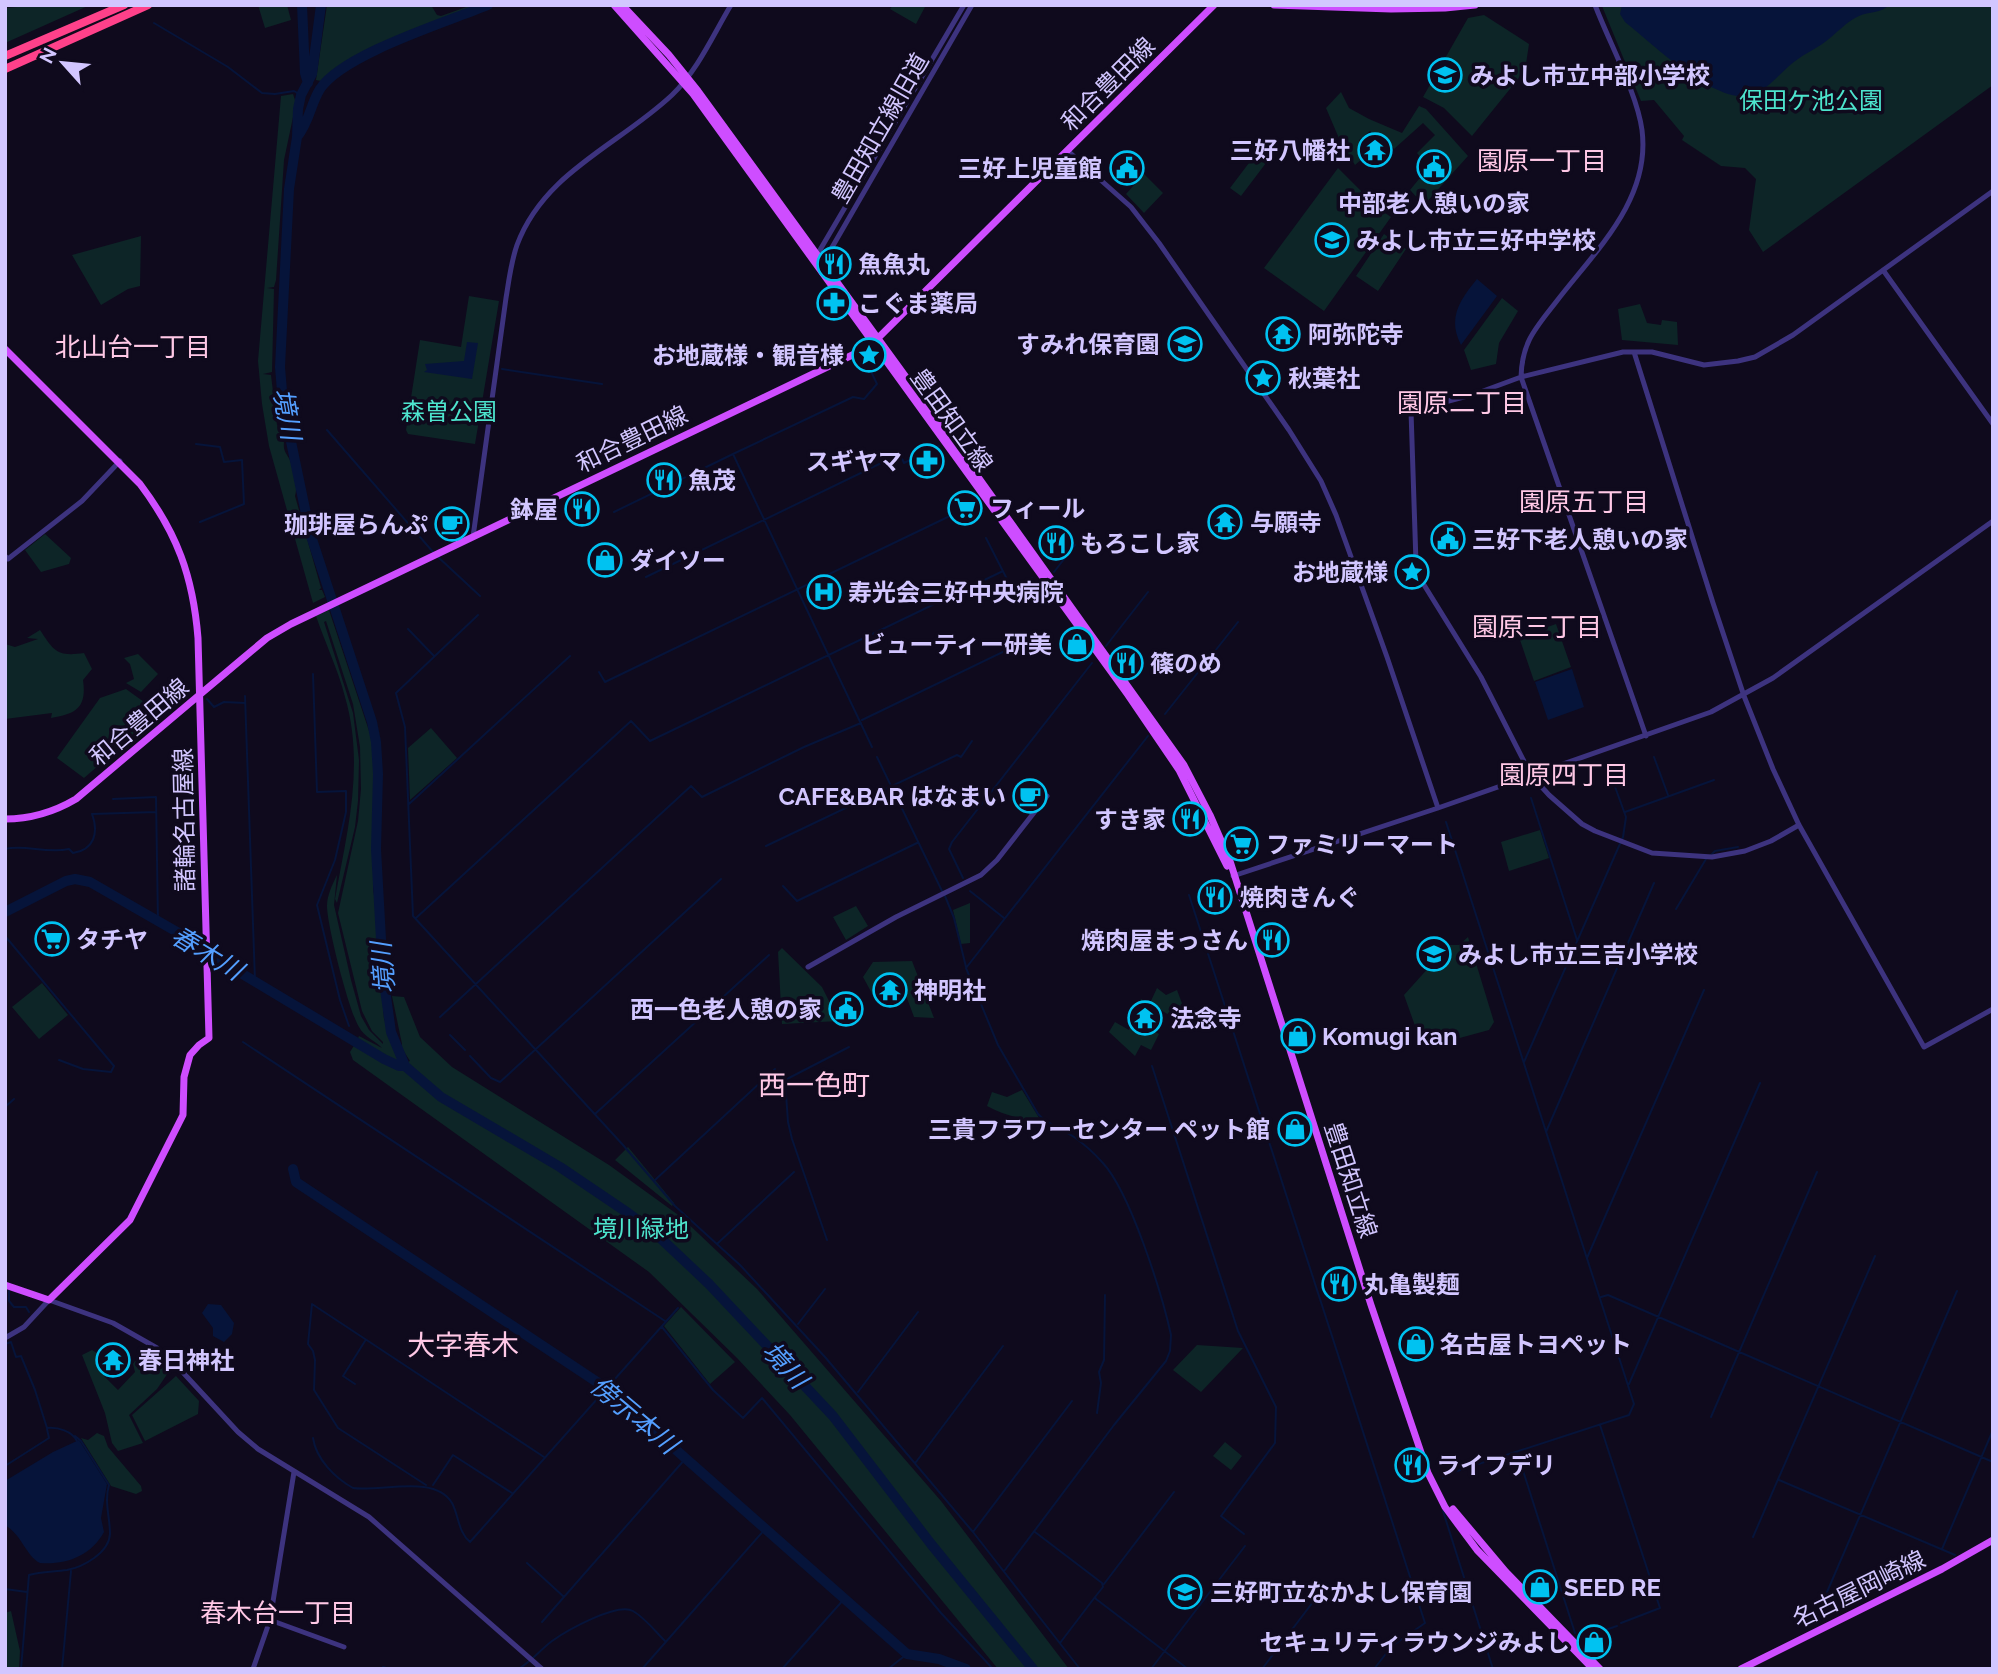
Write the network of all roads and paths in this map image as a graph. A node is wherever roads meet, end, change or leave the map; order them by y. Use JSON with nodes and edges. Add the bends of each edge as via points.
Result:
{"nodes":[{"id":1,"x":148,"y":5,"type":"edge"},
{"id":2,"x":614,"y":5,"type":"edge"},
{"id":3,"x":622,"y":5,"type":"edge"},
{"id":4,"x":731,"y":5,"type":"edge"},
{"id":5,"x":964,"y":5,"type":"edge"},
{"id":6,"x":972,"y":5,"type":"edge"},
{"id":7,"x":1214,"y":5,"type":"edge"},
{"id":8,"x":1275,"y":5,"type":"edge"},
{"id":9,"x":1475,"y":5,"type":"edge"},
{"id":10,"x":1595,"y":5,"type":"edge"},
{"id":11,"x":118,"y":6,"type":"edge"},
{"id":12,"x":5,"y":56,"type":"edge"},
{"id":13,"x":5,"y":69,"type":"edge"},
{"id":14,"x":685,"y":80,"type":"junction"},
{"id":15,"x":1068,"y":151,"type":"junction"},
{"id":16,"x":1993,"y":191,"type":"edge"},
{"id":17,"x":815,"y":258,"type":"junction"},
{"id":18,"x":821,"y":266,"type":"junction"},
{"id":19,"x":1884,"y":270,"type":"junction"},
{"id":20,"x":876,"y":342,"type":"junction"},
{"id":21,"x":5,"y":349,"type":"edge"},
{"id":22,"x":1634,"y":352,"type":"junction"},
{"id":23,"x":1521,"y":377,"type":"junction"},
{"id":24,"x":1993,"y":424,"type":"edge"},
{"id":25,"x":120,"y":461,"type":"junction"},
{"id":26,"x":1993,"y":521,"type":"edge"},
{"id":27,"x":473,"y":537,"type":"junction"},
{"id":28,"x":5,"y":556,"type":"edge"},
{"id":29,"x":200,"y":695,"type":"junction"},
{"id":30,"x":1744,"y":696,"type":"junction"},
{"id":31,"x":1646,"y":736,"type":"junction"},
{"id":32,"x":1531,"y":775,"type":"junction"},
{"id":33,"x":1047,"y":796,"type":"dead end"},
{"id":34,"x":1438,"y":808,"type":"junction"},
{"id":35,"x":5,"y":819,"type":"edge"},
{"id":36,"x":1799,"y":825,"type":"junction"},
{"id":37,"x":1233,"y":876,"type":"junction"},
{"id":38,"x":808,"y":967,"type":"dead end"},
{"id":39,"x":1993,"y":1009,"type":"edge"},
{"id":40,"x":5,"y":1284,"type":"edge"},
{"id":41,"x":49,"y":1300,"type":"junction"},
{"id":42,"x":5,"y":1338,"type":"edge"},
{"id":43,"x":295,"y":1472,"type":"junction"},
{"id":44,"x":1438,"y":1494,"type":"junction"},
{"id":45,"x":1993,"y":1540,"type":"edge"},
{"id":46,"x":270,"y":1620,"type":"junction"},
{"id":47,"x":344,"y":1647,"type":"dead end"},
{"id":48,"x":253,"y":1669,"type":"edge"},
{"id":49,"x":542,"y":1669,"type":"edge"},
{"id":50,"x":1593,"y":1669,"type":"edge"},
{"id":51,"x":1600,"y":1669,"type":"edge"},
{"id":52,"x":1741,"y":1669,"type":"edge"}],
"edges":[{"from":1,"to":13,"type":"highway"},
{"from":2,"to":14,"type":"main road","name":"豊田知立線"},
{"from":3,"to":14,"type":"main road","name":"豊田知立線"},
{"from":4,"to":14,"type":"street"},
{"from":5,"to":17,"type":"street","name":"豊田知立線旧道"},
{"from":6,"to":18,"type":"street","name":"豊田知立線旧道"},
{"from":7,"to":15,"type":"main road","name":"和合豊田線"},
{"from":8,"to":9,"type":"main road","via":[[1391,9]]},
{"from":10,"to":23,"type":"street","via":[[1636,104],[1642,129],[1642,168],[1624,214],[1525,345]]},
{"from":11,"to":12,"type":"highway"},
{"from":14,"to":17,"type":"main road","name":"豊田知立線"},
{"from":14,"to":27,"type":"street","via":[[659,106],[561,180],[524,229],[506,298]]},
{"from":15,"to":20,"type":"main road","name":"和合豊田線"},
{"from":15,"to":34,"type":"street","via":[[1131,207],[1153,234],[1312,464],[1336,515]]},
{"from":16,"to":19,"type":"street"},
{"from":17,"to":18,"type":"main road","name":"豊田知立線"},
{"from":18,"to":20,"type":"main road","name":"豊田知立線"},
{"from":19,"to":22,"type":"street","via":[[1755,357],[1703,365]]},
{"from":19,"to":24,"type":"street"},
{"from":20,"to":27,"type":"main road","name":"和合豊田線"},
{"from":20,"to":37,"type":"main road","name":"豊田知立線","via":[[1184,765],[1210,815]]},
{"from":21,"to":25,"type":"main road","name":"諸輪名古屋線"},
{"from":22,"to":23,"type":"street","via":[[1607,354]]},
{"from":22,"to":30,"type":"street"},
{"from":23,"to":31,"type":"street"},
{"from":23,"to":32,"type":"street","via":[[1411,411],[1411,434],[1416,563],[1421,580],[1481,677]]},
{"from":25,"to":28,"type":"street","via":[[82,500],[8,559]]},
{"from":25,"to":29,"type":"main road","name":"諸輪名古屋線","via":[[158,507],[187,570],[195,604]]},
{"from":26,"to":30,"type":"street"},
{"from":27,"to":29,"type":"main road","name":"和合豊田線","via":[[267,638]]},
{"from":29,"to":35,"type":"main road","name":"和合豊田線","via":[[76,799],[30,818]]},
{"from":29,"to":41,"type":"main road","name":"諸輪名古屋線","via":[[209,1038],[187,1064],[183,1115],[130,1220]]},
{"from":30,"to":31,"type":"street"},
{"from":30,"to":36,"type":"street"},
{"from":31,"to":32,"type":"street"},
{"from":32,"to":34,"type":"street"},
{"from":32,"to":36,"type":"street","via":[[1582,824],[1652,853],[1712,857],[1745,851]]},
{"from":33,"to":38,"type":"street","via":[[981,875]]},
{"from":34,"to":37,"type":"street"},
{"from":36,"to":39,"type":"street","via":[[1924,1047]]},
{"from":37,"to":44,"type":"main road","name":"豊田知立線","via":[[1371,1306]]},
{"from":40,"to":41,"type":"main road"},
{"from":41,"to":42,"type":"street"},
{"from":41,"to":43,"type":"street","via":[[113,1323],[157,1348],[238,1432]]},
{"from":43,"to":46,"type":"street"},
{"from":43,"to":49,"type":"street","via":[[369,1517]]},
{"from":44,"to":50,"type":"main road","name":"豊田知立線","via":[[1477,1549]]},
{"from":44,"to":51,"type":"main road","name":"豊田知立線"},
{"from":45,"to":52,"type":"main road","name":"名古屋岡崎線"},
{"from":46,"to":47,"type":"street"},
{"from":46,"to":48,"type":"street"}]}
